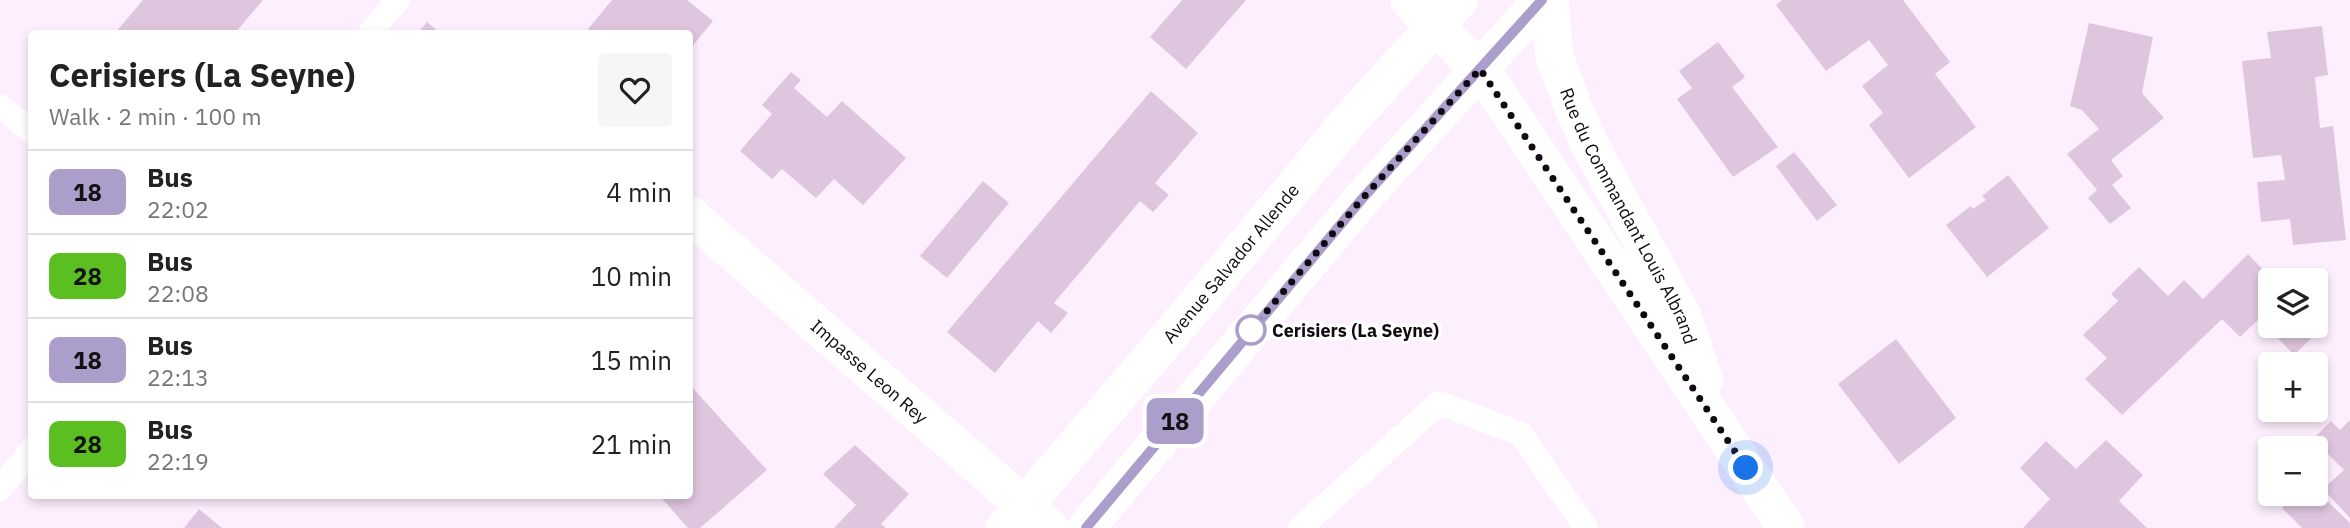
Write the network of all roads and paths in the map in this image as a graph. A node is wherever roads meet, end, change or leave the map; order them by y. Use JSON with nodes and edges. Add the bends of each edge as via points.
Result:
{"nodes":[{"id":1,"x":398,"y":0,"type":"edge"},
{"id":2,"x":1409,"y":0,"type":"edge"},
{"id":3,"x":1542,"y":0,"type":"edge"},
{"id":4,"x":1550,"y":0,"type":"edge"},
{"id":5,"x":1446,"y":14,"type":"edge"},
{"id":6,"x":373,"y":30,"type":"edge"},
{"id":7,"x":1480,"y":69,"type":"junction"},
{"id":8,"x":0,"y":106,"type":"edge"},
{"id":9,"x":28,"y":129,"type":"edge"},
{"id":10,"x":693,"y":218,"type":"edge"},
{"id":11,"x":1720,"y":429,"type":"junction"},
{"id":12,"x":28,"y":454,"type":"edge"},
{"id":13,"x":0,"y":489,"type":"edge"},
{"id":14,"x":1026,"y":520,"type":"edge"},
{"id":15,"x":1086,"y":528,"type":"edge"},
{"id":16,"x":1300,"y":528,"type":"edge"},
{"id":17,"x":1586,"y":528,"type":"edge"},
{"id":18,"x":1786,"y":528,"type":"edge"}],
"edges":[{"from":1,"to":6,"type":"lane"},
{"from":2,"to":5,"type":"street","name":"Rue du Commandant Louis Albrand"},
{"from":3,"to":7,"type":"street"},
{"from":4,"to":11,"type":"street","name":"Rue du Commandant Louis Albrand","via":[[1554,55],[1574,109],[1683,317]]},
{"from":5,"to":7,"type":"street","name":"Rue du Commandant Louis Albrand"},
{"from":5,"to":14,"type":"street","name":"Avenue Salvador Allende","via":[[1349,121]]},
{"from":7,"to":11,"type":"street","name":"Rue du Commandant Louis Albrand"},
{"from":7,"to":15,"type":"street","via":[[1353,209]]},
{"from":8,"to":9,"type":"lane"},
{"from":10,"to":14,"type":"street","name":"Impasse Leon Rey"},
{"from":11,"to":18,"type":"street","name":"Rue du Commandant Louis Albrand"},
{"from":12,"to":13,"type":"lane"},
{"from":16,"to":17,"type":"lane","via":[[1438,403],[1521,434]]}]}
